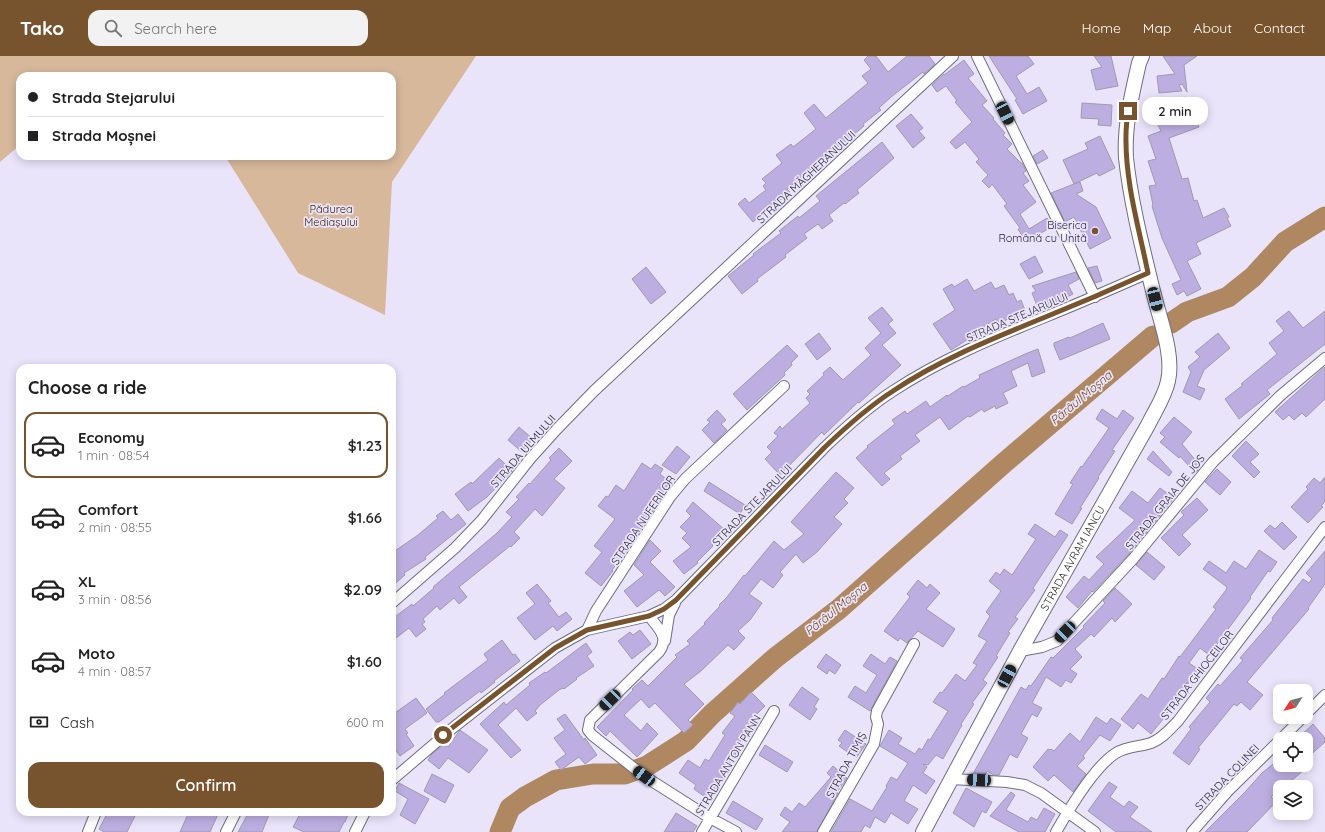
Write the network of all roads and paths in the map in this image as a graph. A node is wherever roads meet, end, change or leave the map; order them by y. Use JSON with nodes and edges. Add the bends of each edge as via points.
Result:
{"nodes":[{"id":1,"x":953,"y":56,"type":"edge"},
{"id":2,"x":978,"y":56,"type":"edge"},
{"id":3,"x":1142,"y":56,"type":"edge"},
{"id":4,"x":1148,"y":273,"type":"junction"},
{"id":5,"x":1095,"y":297,"type":"junction"},
{"id":6,"x":674,"y":316,"type":"joint"},
{"id":7,"x":1325,"y":358,"type":"edge"},
{"id":8,"x":784,"y":386,"type":"dead end"},
{"id":9,"x":1325,"y":527,"type":"edge"},
{"id":10,"x":396,"y":600,"type":"edge"},
{"id":11,"x":676,"y":600,"type":"junction"},
{"id":12,"x":649,"y":616,"type":"junction"},
{"id":13,"x":587,"y":630,"type":"junction"},
{"id":14,"x":665,"y":641,"type":"junction"},
{"id":15,"x":914,"y":644,"type":"dead end"},
{"id":16,"x":1020,"y":651,"type":"junction"},
{"id":17,"x":1325,"y":695,"type":"edge"},
{"id":18,"x":1313,"y":707,"type":"edge"},
{"id":19,"x":774,"y":711,"type":"dead end"},
{"id":20,"x":1296,"y":724,"type":"edge"},
{"id":21,"x":1287,"y":732,"type":"edge"},
{"id":22,"x":1273,"y":746,"type":"edge"},
{"id":23,"x":396,"y":777,"type":"edge"},
{"id":24,"x":951,"y":779,"type":"junction"},
{"id":25,"x":1068,"y":812,"type":"junction"},
{"id":26,"x":94,"y":816,"type":"edge"},
{"id":27,"x":234,"y":816,"type":"edge"},
{"id":28,"x":363,"y":816,"type":"edge"},
{"id":29,"x":710,"y":818,"type":"junction"},
{"id":30,"x":88,"y":832,"type":"edge"},
{"id":31,"x":226,"y":832,"type":"edge"},
{"id":32,"x":355,"y":832,"type":"edge"},
{"id":33,"x":702,"y":832,"type":"edge"},
{"id":34,"x":736,"y":832,"type":"edge"},
{"id":35,"x":823,"y":832,"type":"edge"},
{"id":36,"x":923,"y":832,"type":"edge"},
{"id":37,"x":1056,"y":832,"type":"edge"},
{"id":38,"x":1095,"y":832,"type":"edge"},
{"id":39,"x":1192,"y":832,"type":"edge"}],
"edges":[{"from":1,"to":6,"type":"street","name":"STRADA MĂGHERANULUI"},
{"from":2,"to":5,"type":"street"},
{"from":3,"to":4,"type":"main road","name":"STRADA AVRAM IANCU","via":[[1128,111],[1126,158]]},
{"from":4,"to":5,"type":"street","name":"STRADA STEJARULUI"},
{"from":4,"to":16,"type":"main road","name":"STRADA AVRAM IANCU","via":[[1168,351],[1168,381],[1148,425]]},
{"from":5,"to":11,"type":"street","name":"STRADA STEJARULUI","via":[[991,339],[942,363],[888,395],[848,425],[825,447]]},
{"from":6,"to":10,"type":"street","name":"STRADA ULMULUI","via":[[557,429],[481,521],[455,548]]},
{"from":7,"to":16,"type":"street","name":"STRADA GRAIA DE JOS","via":[[1280,395],[1213,462],[1133,559],[1057,641]]},
{"from":8,"to":13,"type":"street","name":"STRADA NUFERILOR","via":[[685,479],[670,497],[596,611]]},
{"from":9,"to":25,"type":"street","name":"STRADA GHIOCEILOR","via":[[1178,721],[1163,736],[1152,742],[1128,747],[1114,754],[1101,766]]},
{"from":11,"to":12,"type":"street","name":"STRADA STEJARULUI"},
{"from":11,"to":14,"type":"street","via":[[669,615]]},
{"from":12,"to":13,"type":"street","name":"STRADA STEJARULUI"},
{"from":12,"to":14,"type":"street"},
{"from":13,"to":23,"type":"street","name":"STRADA STEJARULUI","via":[[549,653],[454,726]]},
{"from":14,"to":29,"type":"street","via":[[659,652],[590,720],[588,730],[644,776]]},
{"from":15,"to":35,"type":"street","name":"STRADA TIMIȘ","via":[[878,711],[874,744]]},
{"from":16,"to":24,"type":"main road","name":"STRADA AVRAM IANCU"},
{"from":17,"to":18,"type":"street"},
{"from":19,"to":29,"type":"street","name":"STRADA ANTON PANN"},
{"from":20,"to":21,"type":"street","name":"STRADA COLINEI"},
{"from":22,"to":39,"type":"street","name":"STRADA COLINEI"},
{"from":24,"to":25,"type":"street","via":[[1025,785]]},
{"from":24,"to":36,"type":"main road","name":"STRADA AVRAM IANCU"},
{"from":25,"to":37,"type":"street","name":"STRADA GHIOCEILOR"},
{"from":25,"to":38,"type":"street"},
{"from":26,"to":30,"type":"street"},
{"from":27,"to":31,"type":"street"},
{"from":28,"to":32,"type":"street"},
{"from":29,"to":33,"type":"street","name":"STRADA ANTON PANN"},
{"from":29,"to":34,"type":"street"}]}
